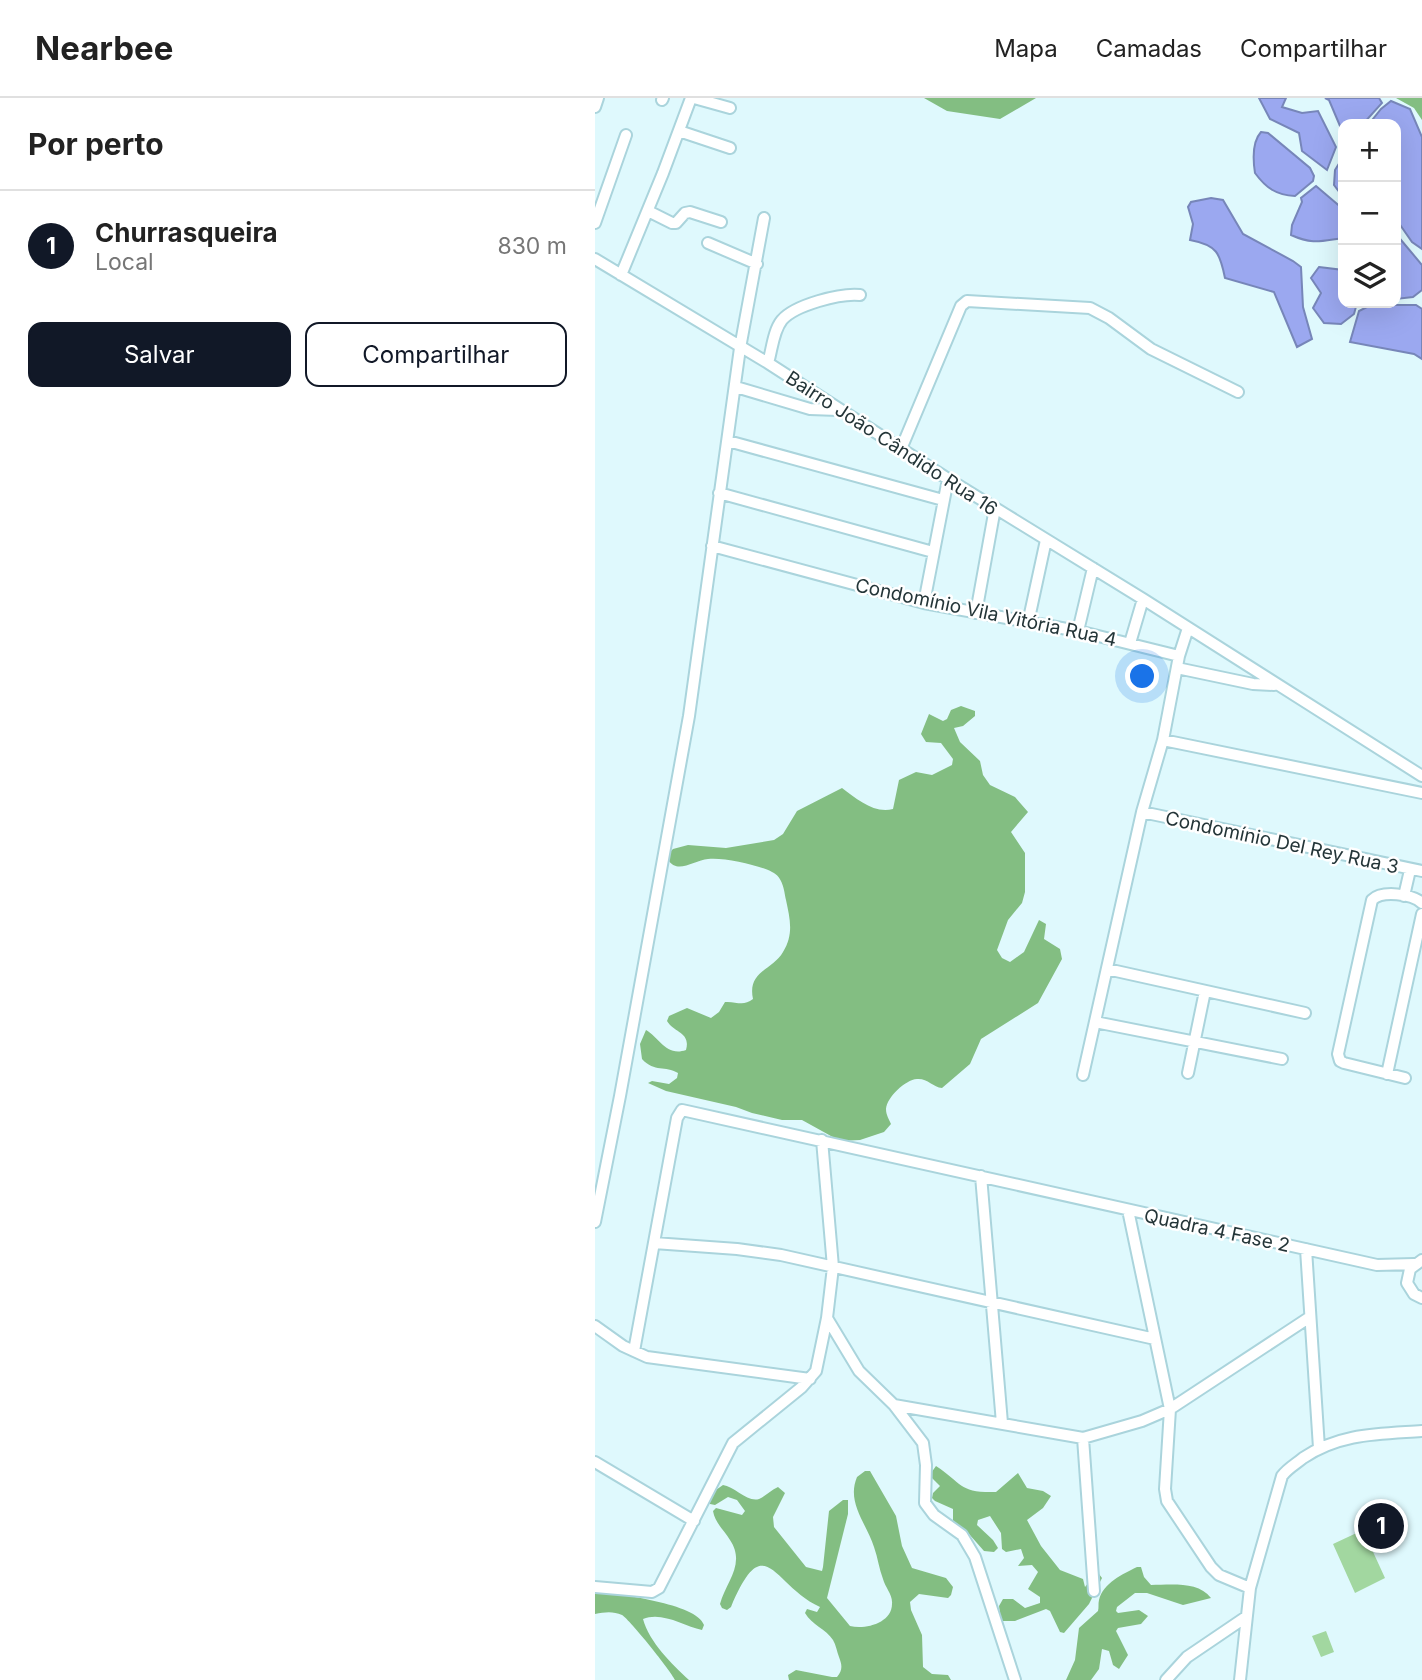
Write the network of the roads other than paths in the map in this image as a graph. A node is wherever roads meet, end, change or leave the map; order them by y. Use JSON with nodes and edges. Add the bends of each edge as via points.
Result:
{"nodes":[{"id":1,"x":598,"y":98,"type":"edge"},
{"id":2,"x":692,"y":98,"type":"edge"},
{"id":3,"x":595,"y":107,"type":"edge"},
{"id":4,"x":730,"y":108,"type":"dead end"},
{"id":5,"x":680,"y":131,"type":"junction"},
{"id":6,"x":626,"y":135,"type":"dead end"},
{"id":7,"x":730,"y":148,"type":"dead end"},
{"id":8,"x":648,"y":211,"type":"junction"},
{"id":9,"x":764,"y":218,"type":"dead end"},
{"id":10,"x":721,"y":222,"type":"dead end"},
{"id":11,"x":595,"y":223,"type":"edge"},
{"id":12,"x":708,"y":243,"type":"dead end"},
{"id":13,"x":595,"y":259,"type":"edge"},
{"id":14,"x":757,"y":264,"type":"junction"},
{"id":15,"x":621,"y":275,"type":"junction"},
{"id":16,"x":860,"y":295,"type":"dead end"},
{"id":17,"x":740,"y":348,"type":"junction"},
{"id":18,"x":768,"y":363,"type":"junction"},
{"id":19,"x":736,"y":387,"type":"junction"},
{"id":20,"x":1238,"y":392,"type":"dead end"},
{"id":21,"x":838,"y":410,"type":"junction"},
{"id":22,"x":728,"y":441,"type":"junction"},
{"id":23,"x":901,"y":449,"type":"junction"},
{"id":24,"x":948,"y":479,"type":"junction"},
{"id":25,"x":719,"y":493,"type":"junction"},
{"id":26,"x":943,"y":500,"type":"junction"},
{"id":27,"x":995,"y":508,"type":"junction"},
{"id":28,"x":1046,"y":540,"type":"junction"},
{"id":29,"x":712,"y":546,"type":"junction"},
{"id":30,"x":933,"y":552,"type":"junction"},
{"id":31,"x":1093,"y":568,"type":"junction"},
{"id":32,"x":1143,"y":599,"type":"junction"},
{"id":33,"x":924,"y":603,"type":"junction"},
{"id":34,"x":976,"y":613,"type":"junction"},
{"id":35,"x":1028,"y":623,"type":"junction"},
{"id":36,"x":1188,"y":628,"type":"junction"},
{"id":37,"x":1078,"y":631,"type":"junction"},
{"id":38,"x":1130,"y":643,"type":"junction"},
{"id":39,"x":1178,"y":662,"type":"junction"},
{"id":40,"x":1277,"y":685,"type":"junction"},
{"id":41,"x":1163,"y":740,"type":"junction"},
{"id":42,"x":1422,"y":776,"type":"edge"},
{"id":43,"x":1422,"y":793,"type":"edge"},
{"id":44,"x":1142,"y":812,"type":"junction"},
{"id":45,"x":1410,"y":870,"type":"junction"},
{"id":46,"x":1422,"y":871,"type":"edge"},
{"id":47,"x":1404,"y":896,"type":"junction"},
{"id":48,"x":1422,"y":903,"type":"edge"},
{"id":49,"x":1422,"y":914,"type":"edge"},
{"id":50,"x":1107,"y":969,"type":"junction"},
{"id":51,"x":1205,"y":991,"type":"junction"},
{"id":52,"x":1305,"y":1013,"type":"dead end"},
{"id":53,"x":1095,"y":1022,"type":"junction"},
{"id":54,"x":1193,"y":1041,"type":"junction"},
{"id":55,"x":1282,"y":1059,"type":"dead end"},
{"id":56,"x":1188,"y":1073,"type":"dead end"},
{"id":57,"x":1387,"y":1073,"type":"junction"},
{"id":58,"x":1083,"y":1075,"type":"dead end"},
{"id":59,"x":1405,"y":1078,"type":"dead end"},
{"id":60,"x":822,"y":1140,"type":"junction"},
{"id":61,"x":981,"y":1176,"type":"junction"},
{"id":62,"x":1128,"y":1210,"type":"junction"},
{"id":63,"x":595,"y":1222,"type":"edge"},
{"id":64,"x":654,"y":1243,"type":"junction"},
{"id":65,"x":1306,"y":1249,"type":"junction"},
{"id":66,"x":1418,"y":1262,"type":"edge"},
{"id":67,"x":1377,"y":1265,"type":"junction"},
{"id":68,"x":833,"y":1267,"type":"junction"},
{"id":69,"x":1407,"y":1283,"type":"junction"},
{"id":70,"x":1421,"y":1300,"type":"edge"},
{"id":71,"x":991,"y":1302,"type":"junction"},
{"id":72,"x":1310,"y":1317,"type":"junction"},
{"id":73,"x":827,"y":1318,"type":"junction"},
{"id":74,"x":595,"y":1326,"type":"edge"},
{"id":75,"x":1155,"y":1339,"type":"junction"},
{"id":76,"x":633,"y":1351,"type":"junction"},
{"id":77,"x":810,"y":1379,"type":"junction"},
{"id":78,"x":894,"y":1405,"type":"junction"},
{"id":79,"x":1170,"y":1409,"type":"junction"},
{"id":80,"x":1002,"y":1423,"type":"junction"},
{"id":81,"x":1422,"y":1431,"type":"edge"},
{"id":82,"x":1083,"y":1438,"type":"junction"},
{"id":83,"x":1319,"y":1448,"type":"junction"},
{"id":84,"x":595,"y":1462,"type":"edge"},
{"id":85,"x":694,"y":1521,"type":"junction"},
{"id":86,"x":595,"y":1587,"type":"edge"},
{"id":87,"x":1251,"y":1588,"type":"junction"},
{"id":88,"x":1094,"y":1591,"type":"dead end"},
{"id":89,"x":1246,"y":1617,"type":"junction"},
{"id":90,"x":1015,"y":1680,"type":"edge"},
{"id":91,"x":1166,"y":1680,"type":"edge"},
{"id":92,"x":1240,"y":1680,"type":"edge"}],
"edges":[{"from":1,"to":3,"type":"street"},
{"from":2,"to":4,"type":"street"},
{"from":2,"to":5,"type":"street"},
{"from":5,"to":7,"type":"street"},
{"from":5,"to":8,"type":"street"},
{"from":6,"to":11,"type":"street"},
{"from":8,"to":10,"type":"street","via":[[672,223],[690,212]]},
{"from":8,"to":15,"type":"street"},
{"from":9,"to":14,"type":"street"},
{"from":12,"to":14,"type":"street"},
{"from":13,"to":15,"type":"street","name":"Bairro João Cândido Rua 16"},
{"from":14,"to":17,"type":"street"},
{"from":15,"to":17,"type":"street","name":"Bairro João Cândido Rua 16"},
{"from":16,"to":18,"type":"street","via":[[834,296],[786,316],[779,324]]},
{"from":17,"to":18,"type":"street","name":"Bairro João Cândido Rua 16"},
{"from":17,"to":19,"type":"street"},
{"from":18,"to":21,"type":"street","name":"Bairro João Cândido Rua 16"},
{"from":19,"to":21,"type":"street","via":[[810,409]]},
{"from":19,"to":22,"type":"street"},
{"from":20,"to":23,"type":"street","via":[[1151,349],[1090,308],[967,301]]},
{"from":21,"to":23,"type":"street","name":"Bairro João Cândido Rua 16"},
{"from":22,"to":25,"type":"street"},
{"from":22,"to":26,"type":"street"},
{"from":23,"to":24,"type":"street","name":"Bairro João Cândido Rua 16"},
{"from":24,"to":26,"type":"street"},
{"from":24,"to":27,"type":"street","name":"Bairro João Cândido Rua 16"},
{"from":25,"to":29,"type":"street"},
{"from":25,"to":30,"type":"street"},
{"from":26,"to":30,"type":"street"},
{"from":27,"to":28,"type":"street","name":"Bairro João Cândido Rua 16"},
{"from":27,"to":34,"type":"street"},
{"from":28,"to":31,"type":"street","name":"Bairro João Cândido Rua 16"},
{"from":28,"to":35,"type":"street"},
{"from":29,"to":33,"type":"street","name":"Condomínio Vila Vitória Rua 4"},
{"from":29,"to":63,"type":"street","via":[[689,716]]},
{"from":30,"to":33,"type":"street"},
{"from":31,"to":32,"type":"street","name":"Bairro João Cândido Rua 16"},
{"from":31,"to":37,"type":"street"},
{"from":32,"to":36,"type":"street","name":"Bairro João Cândido Rua 16"},
{"from":32,"to":38,"type":"street"},
{"from":33,"to":34,"type":"street","name":"Condomínio Vila Vitória Rua 4"},
{"from":34,"to":35,"type":"street","name":"Condomínio Vila Vitória Rua 4"},
{"from":35,"to":37,"type":"street","name":"Condomínio Vila Vitória Rua 4"},
{"from":36,"to":39,"type":"street"},
{"from":36,"to":40,"type":"street","name":"Bairro João Cândido Rua 16"},
{"from":37,"to":38,"type":"street","name":"Condomínio Vila Vitória Rua 4"},
{"from":38,"to":39,"type":"street","name":"Condomínio Vila Vitória Rua 4"},
{"from":39,"to":40,"type":"street","name":"Condomínio Vila Vitória Rua 4","via":[[1253,684]]},
{"from":39,"to":41,"type":"street"},
{"from":40,"to":42,"type":"street","name":"Bairro João Cândido Rua 16"},
{"from":41,"to":43,"type":"street"},
{"from":41,"to":44,"type":"street"},
{"from":44,"to":45,"type":"street","name":"Condomínio Del Rey Rua 3"},
{"from":44,"to":50,"type":"street"},
{"from":45,"to":46,"type":"street","name":"Condomínio Del Rey Rua 3"},
{"from":45,"to":47,"type":"street"},
{"from":47,"to":48,"type":"street"},
{"from":47,"to":57,"type":"street","via":[[1377,896],[1369,908],[1338,1054],[1344,1063]]},
{"from":49,"to":57,"type":"street"},
{"from":50,"to":51,"type":"street"},
{"from":50,"to":53,"type":"street"},
{"from":51,"to":52,"type":"street"},
{"from":51,"to":54,"type":"street"},
{"from":53,"to":54,"type":"street"},
{"from":53,"to":58,"type":"street"},
{"from":54,"to":55,"type":"street"},
{"from":54,"to":56,"type":"street"},
{"from":57,"to":59,"type":"street"},
{"from":60,"to":61,"type":"street","name":"Quadra 4 Fase 2"},
{"from":60,"to":64,"type":"street","name":"Quadra 4 Fase 2","via":[[689,1110],[680,1112]]},
{"from":60,"to":68,"type":"street"},
{"from":61,"to":62,"type":"street","name":"Quadra 4 Fase 2"},
{"from":61,"to":71,"type":"street"},
{"from":62,"to":65,"type":"street","name":"Quadra 4 Fase 2"},
{"from":62,"to":75,"type":"street"},
{"from":64,"to":68,"type":"street","via":[[757,1251]]},
{"from":64,"to":76,"type":"street"},
{"from":65,"to":67,"type":"street","name":"Quadra 4 Fase 2"},
{"from":65,"to":72,"type":"street"},
{"from":66,"to":67,"type":"street"},
{"from":66,"to":69,"type":"street"},
{"from":67,"to":69,"type":"street"},
{"from":68,"to":71,"type":"street"},
{"from":68,"to":73,"type":"street"},
{"from":69,"to":70,"type":"street"},
{"from":71,"to":75,"type":"street"},
{"from":71,"to":80,"type":"street"},
{"from":72,"to":79,"type":"street"},
{"from":72,"to":83,"type":"street"},
{"from":73,"to":77,"type":"street","via":[[819,1360]]},
{"from":73,"to":78,"type":"street","via":[[859,1371]]},
{"from":74,"to":76,"type":"street"},
{"from":75,"to":79,"type":"street"},
{"from":76,"to":77,"type":"street","via":[[660,1360]]},
{"from":77,"to":85,"type":"street","via":[[733,1443]]},
{"from":78,"to":80,"type":"street"},
{"from":78,"to":90,"type":"street","via":[[923,1443],[927,1506],[962,1535],[975,1558]]},
{"from":79,"to":82,"type":"street"},
{"from":79,"to":87,"type":"street","via":[[1167,1501],[1214,1570]]},
{"from":80,"to":82,"type":"street"},
{"from":81,"to":83,"type":"street","via":[[1357,1435]]},
{"from":82,"to":88,"type":"street"},
{"from":83,"to":87,"type":"street","via":[[1282,1476]]},
{"from":84,"to":85,"type":"street"},
{"from":85,"to":86,"type":"street","via":[[662,1585],[652,1591]]},
{"from":87,"to":89,"type":"street"},
{"from":89,"to":91,"type":"street","via":[[1187,1657]]},
{"from":89,"to":92,"type":"street"}]}
